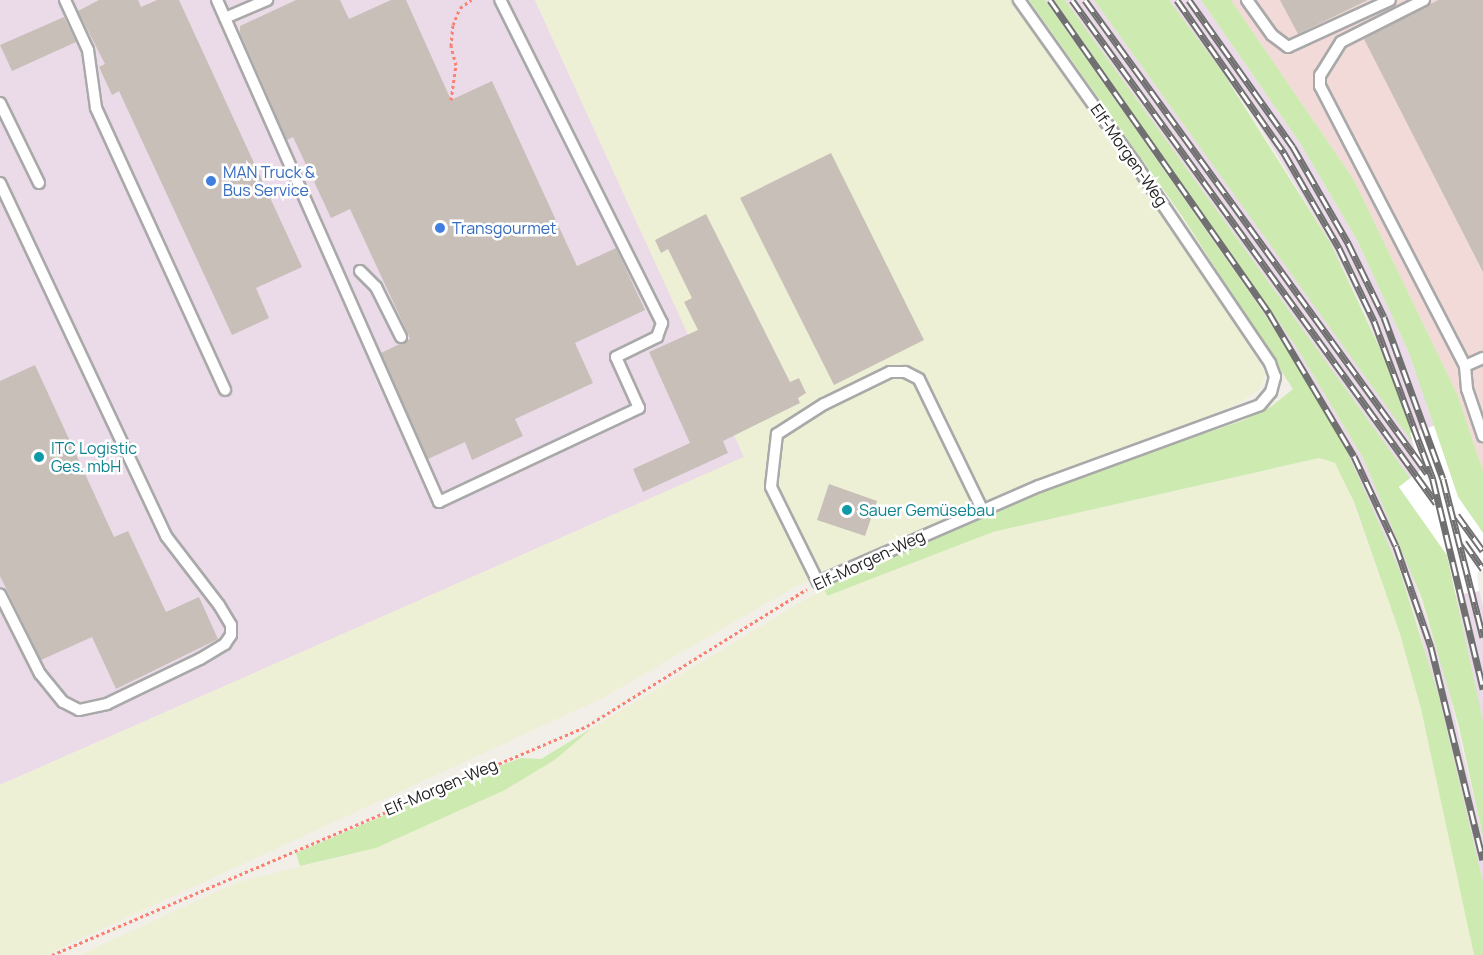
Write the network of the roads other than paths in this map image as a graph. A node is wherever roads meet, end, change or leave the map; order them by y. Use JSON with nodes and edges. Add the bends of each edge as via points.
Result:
{"nodes":[{"id":1,"x":65,"y":0,"type":"edge"},
{"id":2,"x":217,"y":0,"type":"edge"},
{"id":3,"x":267,"y":0,"type":"edge"},
{"id":4,"x":500,"y":0,"type":"edge"},
{"id":5,"x":1019,"y":0,"type":"edge"},
{"id":6,"x":1247,"y":0,"type":"edge"},
{"id":7,"x":1390,"y":0,"type":"edge"},
{"id":8,"x":1424,"y":0,"type":"edge"},
{"id":9,"x":225,"y":18,"type":"junction"},
{"id":10,"x":0,"y":102,"type":"edge"},
{"id":11,"x":0,"y":183,"type":"edge"},
{"id":12,"x":39,"y":183,"type":"dead end"},
{"id":13,"x":360,"y":271,"type":"dead end"},
{"id":14,"x":401,"y":337,"type":"dead end"},
{"id":15,"x":1483,"y":358,"type":"edge"},
{"id":16,"x":1465,"y":366,"type":"junction"},
{"id":17,"x":225,"y":390,"type":"dead end"},
{"id":18,"x":1483,"y":436,"type":"edge"},
{"id":19,"x":982,"y":509,"type":"junction"},
{"id":20,"x":0,"y":594,"type":"edge"}],
"edges":[{"from":1,"to":17,"type":"lane","via":[[88,50],[96,108]]},
{"from":2,"to":9,"type":"lane"},
{"from":3,"to":9,"type":"lane"},
{"from":4,"to":9,"type":"lane","via":[[662,323],[657,337],[616,357],[639,408],[439,502]]},
{"from":5,"to":19,"type":"lane","name":"Elf-Morgen-Weg","via":[[1134,162],[1270,363],[1275,377],[1272,392],[1260,405]]},
{"from":6,"to":7,"type":"lane","via":[[1272,35],[1288,47]]},
{"from":8,"to":16,"type":"lane","via":[[1341,42],[1320,75],[1320,86]]},
{"from":10,"to":12,"type":"lane"},
{"from":11,"to":20,"type":"lane","via":[[166,536],[219,605],[231,625],[231,635],[225,644],[200,659],[107,704],[79,710],[63,702],[40,674]]},
{"from":13,"to":14,"type":"lane","via":[[376,286]]},
{"from":15,"to":16,"type":"lane"},
{"from":16,"to":18,"type":"lane","via":[[1467,389]]},
{"from":19,"to":19,"type":"lane","name":"Elf-Morgen-Weg","via":[[818,582],[771,488],[777,434],[824,404],[891,372],[905,372],[919,379]]}]}
